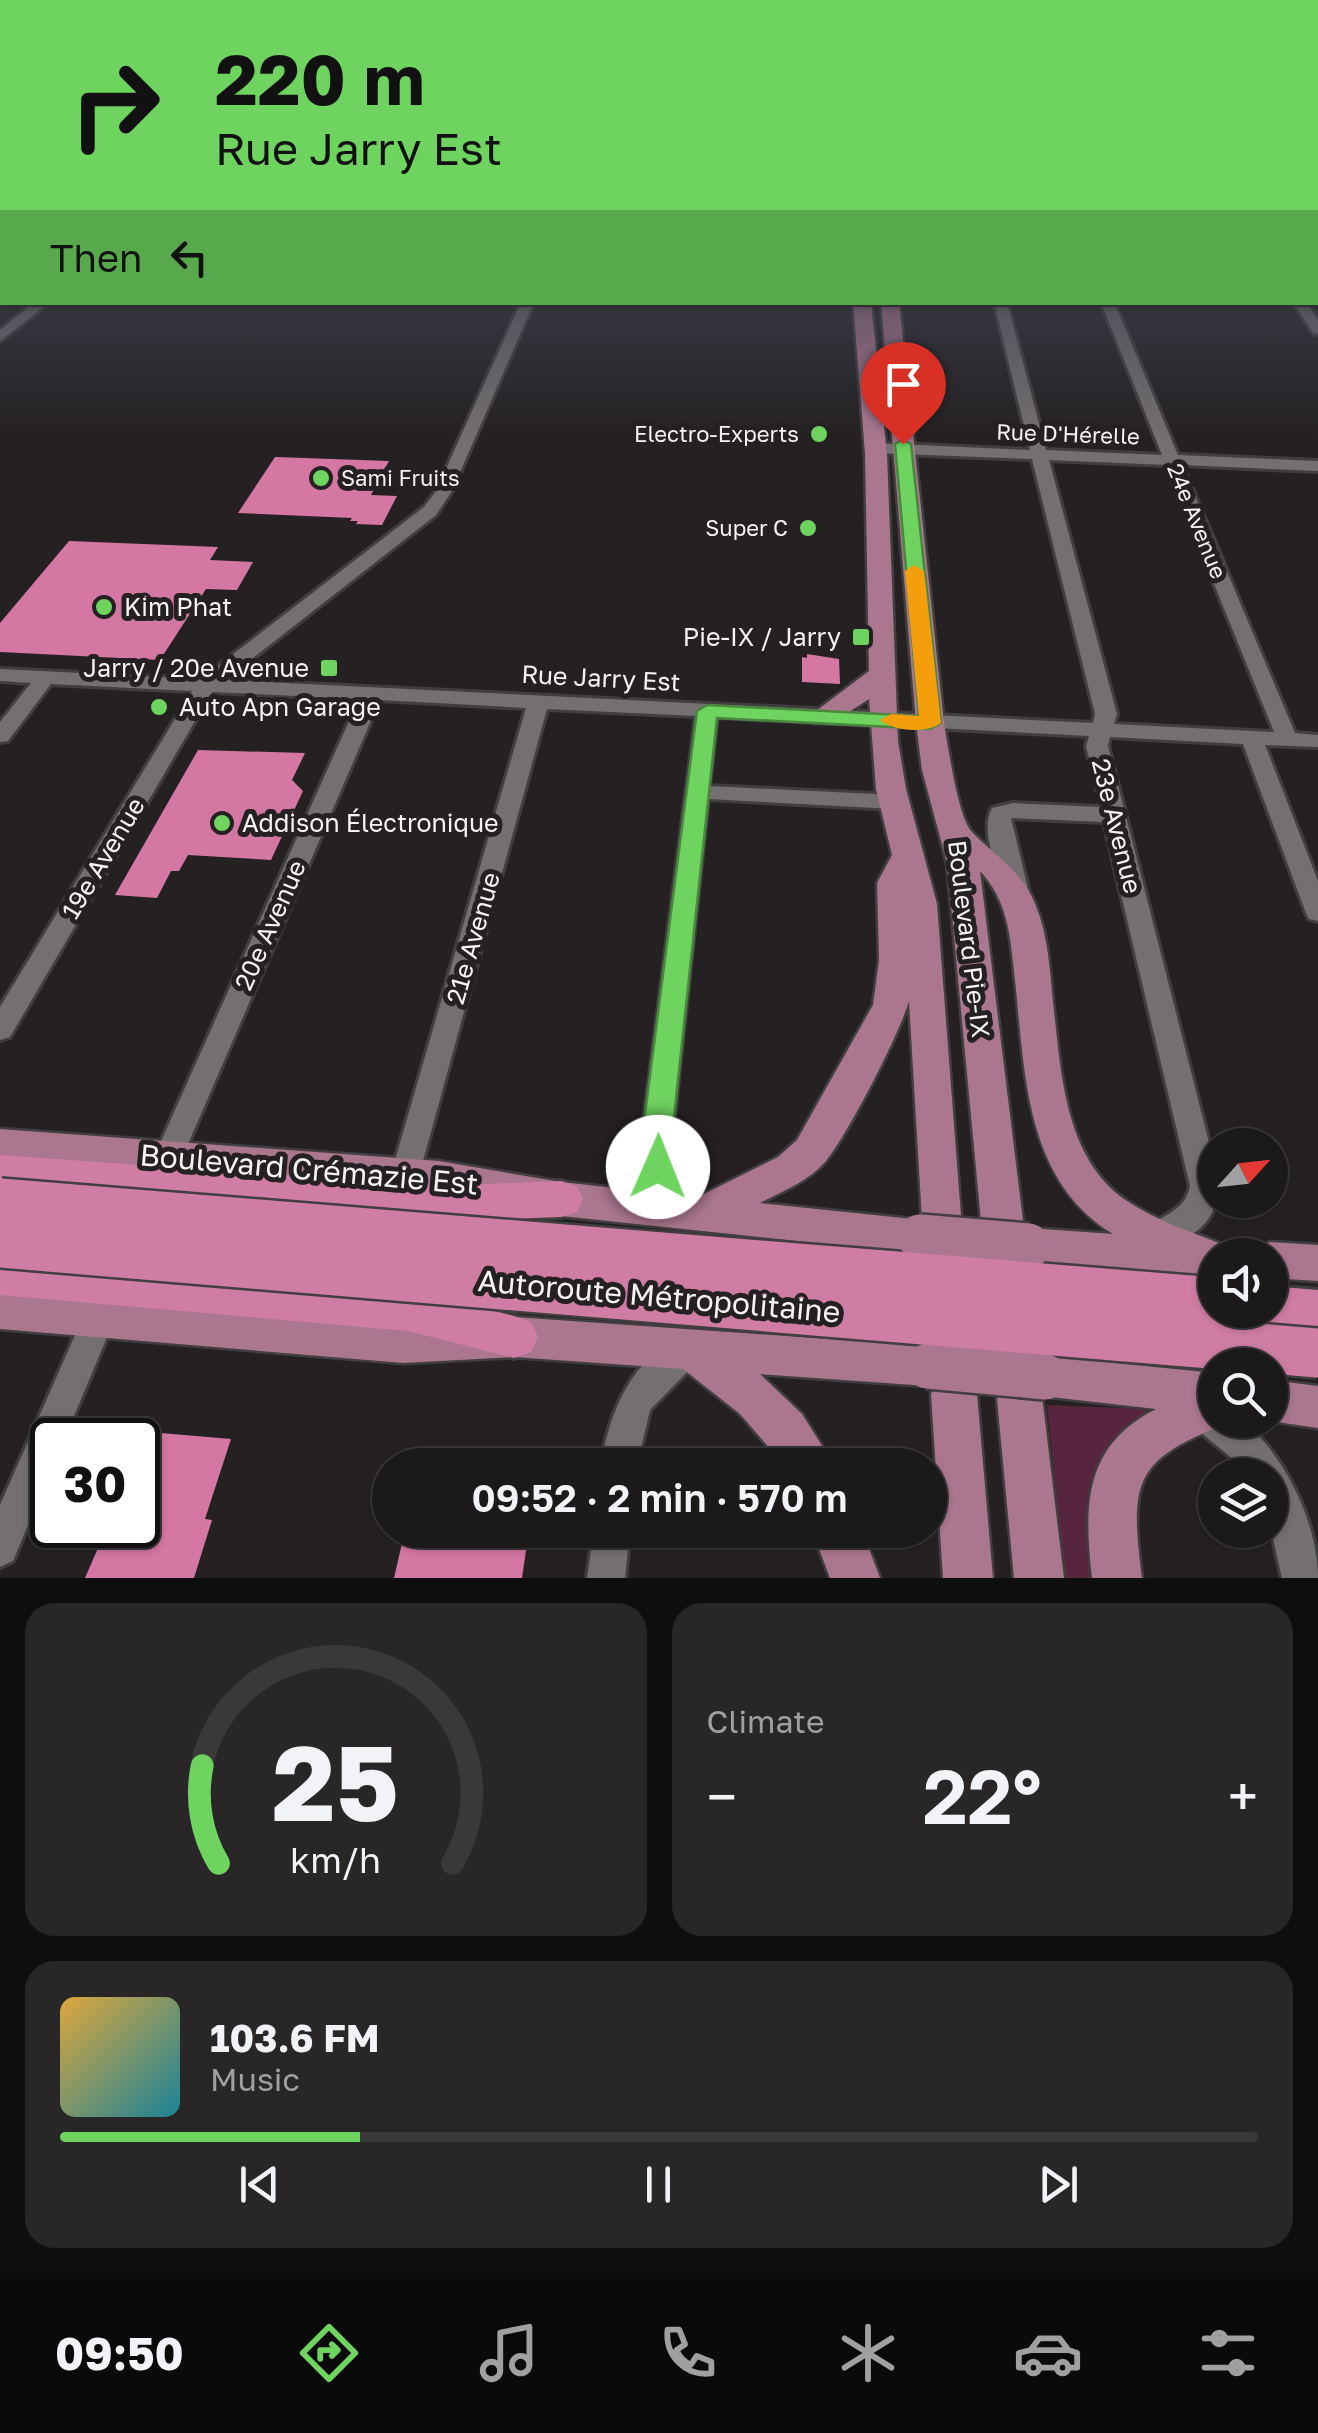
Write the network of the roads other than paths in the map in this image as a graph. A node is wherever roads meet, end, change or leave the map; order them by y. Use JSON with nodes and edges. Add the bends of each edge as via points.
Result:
{"nodes":[{"id":1,"x":40,"y":305,"type":"edge"},
{"id":2,"x":527,"y":305,"type":"edge"},
{"id":3,"x":862,"y":305,"type":"edge"},
{"id":4,"x":890,"y":305,"type":"edge"},
{"id":5,"x":1001,"y":305,"type":"edge"},
{"id":6,"x":1108,"y":305,"type":"edge"},
{"id":7,"x":1301,"y":305,"type":"edge"},
{"id":8,"x":1318,"y":330,"type":"edge"},
{"id":9,"x":0,"y":337,"type":"edge"},
{"id":10,"x":875,"y":448,"type":"junction"},
{"id":11,"x":903,"y":450,"type":"junction"},
{"id":12,"x":1039,"y":455,"type":"junction"},
{"id":13,"x":1172,"y":460,"type":"junction"},
{"id":14,"x":1318,"y":466,"type":"edge"},
{"id":15,"x":880,"y":674,"type":"junction"},
{"id":16,"x":0,"y":675,"type":"edge"},
{"id":17,"x":46,"y":677,"type":"junction"},
{"id":18,"x":206,"y":685,"type":"junction"},
{"id":19,"x":372,"y":694,"type":"junction"},
{"id":20,"x":538,"y":702,"type":"junction"},
{"id":21,"x":707,"y":711,"type":"junction"},
{"id":22,"x":822,"y":716,"type":"junction"},
{"id":23,"x":884,"y":720,"type":"junction"},
{"id":24,"x":930,"y":723,"type":"junction"},
{"id":25,"x":1100,"y":731,"type":"junction"},
{"id":26,"x":0,"y":736,"type":"edge"},
{"id":27,"x":1288,"y":739,"type":"junction"},
{"id":28,"x":1252,"y":740,"type":"junction"},
{"id":29,"x":1318,"y":741,"type":"edge"},
{"id":30,"x":699,"y":792,"type":"junction"},
{"id":31,"x":895,"y":802,"type":"junction"},
{"id":32,"x":1116,"y":816,"type":"junction"},
{"id":33,"x":958,"y":837,"type":"junction"},
{"id":34,"x":908,"y":854,"type":"junction"},
{"id":35,"x":1018,"y":901,"type":"junction"},
{"id":36,"x":1318,"y":913,"type":"edge"},
{"id":37,"x":0,"y":1030,"type":"edge"},
{"id":38,"x":0,"y":1144,"type":"edge"},
{"id":39,"x":169,"y":1157,"type":"junction"},
{"id":40,"x":0,"y":1172,"type":"edge"},
{"id":41,"x":406,"y":1174,"type":"junction"},
{"id":42,"x":561,"y":1198,"type":"junction"},
{"id":43,"x":0,"y":1203,"type":"edge"},
{"id":44,"x":698,"y":1215,"type":"junction"},
{"id":45,"x":930,"y":1226,"type":"junction"},
{"id":46,"x":1015,"y":1233,"type":"junction"},
{"id":47,"x":0,"y":1242,"type":"edge"},
{"id":48,"x":1144,"y":1244,"type":"junction"},
{"id":49,"x":1288,"y":1261,"type":"edge"},
{"id":50,"x":1318,"y":1263,"type":"edge"},
{"id":51,"x":1198,"y":1267,"type":"edge"},
{"id":52,"x":1198,"y":1272,"type":"edge"},
{"id":53,"x":16,"y":1276,"type":"edge"},
{"id":54,"x":1288,"y":1308,"type":"edge"},
{"id":55,"x":0,"y":1310,"type":"edge"},
{"id":56,"x":1318,"y":1310,"type":"edge"},
{"id":57,"x":99,"y":1318,"type":"junction"},
{"id":58,"x":514,"y":1336,"type":"junction"},
{"id":59,"x":689,"y":1347,"type":"junction"},
{"id":60,"x":1318,"y":1353,"type":"edge"},
{"id":61,"x":941,"y":1380,"type":"junction"},
{"id":62,"x":1032,"y":1388,"type":"junction"},
{"id":63,"x":1198,"y":1400,"type":"edge"},
{"id":64,"x":1288,"y":1403,"type":"edge"},
{"id":65,"x":1318,"y":1407,"type":"edge"},
{"id":66,"x":1240,"y":1438,"type":"edge"},
{"id":67,"x":621,"y":1448,"type":"edge"},
{"id":68,"x":800,"y":1448,"type":"edge"},
{"id":69,"x":0,"y":1548,"type":"edge"},
{"id":70,"x":610,"y":1548,"type":"edge"},
{"id":71,"x":844,"y":1548,"type":"edge"},
{"id":72,"x":606,"y":1578,"type":"edge"},
{"id":73,"x":855,"y":1578,"type":"edge"},
{"id":74,"x":968,"y":1578,"type":"edge"},
{"id":75,"x":1039,"y":1578,"type":"edge"},
{"id":76,"x":1117,"y":1578,"type":"edge"},
{"id":77,"x":1301,"y":1578,"type":"edge"}],
"edges":[{"from":1,"to":9,"type":"street"},
{"from":2,"to":18,"type":"street","via":[[430,512]]},
{"from":3,"to":10,"type":"main road","name":"Boulevard Pie-IX"},
{"from":4,"to":11,"type":"main road","name":"Boulevard Pie-IX"},
{"from":5,"to":12,"type":"street","name":"23e Avenue"},
{"from":6,"to":13,"type":"street","name":"24e Avenue"},
{"from":7,"to":8,"type":"street"},
{"from":10,"to":11,"type":"street","name":"Rue D'Hérelle"},
{"from":10,"to":15,"type":"main road","name":"Boulevard Pie-IX"},
{"from":11,"to":12,"type":"street","name":"Rue D'Hérelle"},
{"from":11,"to":24,"type":"main road","name":"Boulevard Pie-IX"},
{"from":12,"to":13,"type":"street","name":"Rue D'Hérelle"},
{"from":12,"to":25,"type":"street","name":"23e Avenue","via":[[1106,714]]},
{"from":13,"to":14,"type":"street","name":"Rue D'Hérelle"},
{"from":13,"to":27,"type":"street","name":"24e Avenue"},
{"from":15,"to":22,"type":"main road"},
{"from":15,"to":23,"type":"main road","name":"Boulevard Pie-IX"},
{"from":16,"to":17,"type":"street","name":"Rue Jarry Est"},
{"from":17,"to":18,"type":"street","name":"Rue Jarry Est"},
{"from":17,"to":26,"type":"street"},
{"from":18,"to":19,"type":"street","name":"Rue Jarry Est"},
{"from":18,"to":37,"type":"street","name":"19e Avenue"},
{"from":19,"to":20,"type":"street","name":"Rue Jarry Est"},
{"from":19,"to":39,"type":"street","name":"20e Avenue"},
{"from":20,"to":21,"type":"street","name":"Rue Jarry Est"},
{"from":20,"to":41,"type":"street","name":"21e Avenue"},
{"from":21,"to":22,"type":"street","name":"Rue Jarry Est"},
{"from":21,"to":30,"type":"street"},
{"from":22,"to":23,"type":"street","name":"Rue Jarry Est"},
{"from":23,"to":24,"type":"street","name":"Rue Jarry Est"},
{"from":23,"to":31,"type":"main road","name":"Boulevard Pie-IX"},
{"from":24,"to":25,"type":"street","name":"Rue Jarry Est"},
{"from":24,"to":33,"type":"main road","name":"Boulevard Pie-IX"},
{"from":25,"to":28,"type":"street","name":"Rue Jarry Est"},
{"from":25,"to":32,"type":"street","name":"23e Avenue","via":[[1097,746]]},
{"from":27,"to":28,"type":"street","name":"Rue Jarry Est"},
{"from":27,"to":29,"type":"street","name":"Rue Jarry Est"},
{"from":28,"to":36,"type":"street"},
{"from":30,"to":31,"type":"street"},
{"from":30,"to":44,"type":"street","via":[[656,1145],[661,1174]]},
{"from":31,"to":34,"type":"main road","name":"Boulevard Pie-IX"},
{"from":32,"to":35,"type":"street","via":[[1000,813],[996,826]]},
{"from":32,"to":48,"type":"street","name":"23e Avenue","via":[[1205,1186],[1198,1210]]},
{"from":33,"to":35,"type":"main road","via":[[989,862]]},
{"from":33,"to":46,"type":"main road","name":"Boulevard Pie-IX"},
{"from":34,"to":44,"type":"main road","via":[[893,883],[891,1005],[828,1126],[792,1168]]},
{"from":34,"to":45,"type":"main road","name":"Boulevard Pie-IX","via":[[926,948]]},
{"from":35,"to":48,"type":"main road","via":[[1062,1154],[1100,1204]]},
{"from":38,"to":39,"type":"main road","name":"Boulevard Crémazie Est"},
{"from":39,"to":41,"type":"main road","name":"Boulevard Crémazie Est"},
{"from":40,"to":42,"type":"highway","via":[[436,1204]]},
{"from":41,"to":42,"type":"main road","name":"Boulevard Crémazie Est"},
{"from":42,"to":44,"type":"main road","name":"Boulevard Crémazie Est"},
{"from":43,"to":52,"type":"highway","name":"Autoroute Métropolitaine","bridge":true},
{"from":44,"to":45,"type":"main road","name":"Boulevard Crémazie Est"},
{"from":45,"to":46,"type":"main road","name":"Boulevard Crémazie Est","bridge":true},
{"from":46,"to":48,"type":"main road","name":"Boulevard Crémazie Est"},
{"from":47,"to":60,"type":"highway","name":"Autoroute Métropolitaine","bridge":true},
{"from":48,"to":51,"type":"main road","name":"Boulevard Crémazie Est"},
{"from":49,"to":50,"type":"main road"},
{"from":53,"to":58,"type":"highway","via":[[408,1310]]},
{"from":54,"to":56,"type":"highway"},
{"from":55,"to":57,"type":"main road"},
{"from":57,"to":58,"type":"main road","via":[[402,1343]]},
{"from":57,"to":69,"type":"street"},
{"from":58,"to":59,"type":"main road"},
{"from":59,"to":61,"type":"main road"},
{"from":59,"to":67,"type":"street","via":[[640,1389]]},
{"from":59,"to":68,"type":"main road","via":[[765,1405]]},
{"from":61,"to":62,"type":"main road","bridge":true},
{"from":61,"to":74,"type":"main road"},
{"from":62,"to":63,"type":"main road"},
{"from":62,"to":75,"type":"main road"},
{"from":63,"to":76,"type":"main road","via":[[1123,1460],[1112,1507]]},
{"from":64,"to":65,"type":"main road"},
{"from":66,"to":77,"type":"street","via":[[1272,1473]]},
{"from":70,"to":72,"type":"street"},
{"from":71,"to":73,"type":"main road"}]}
